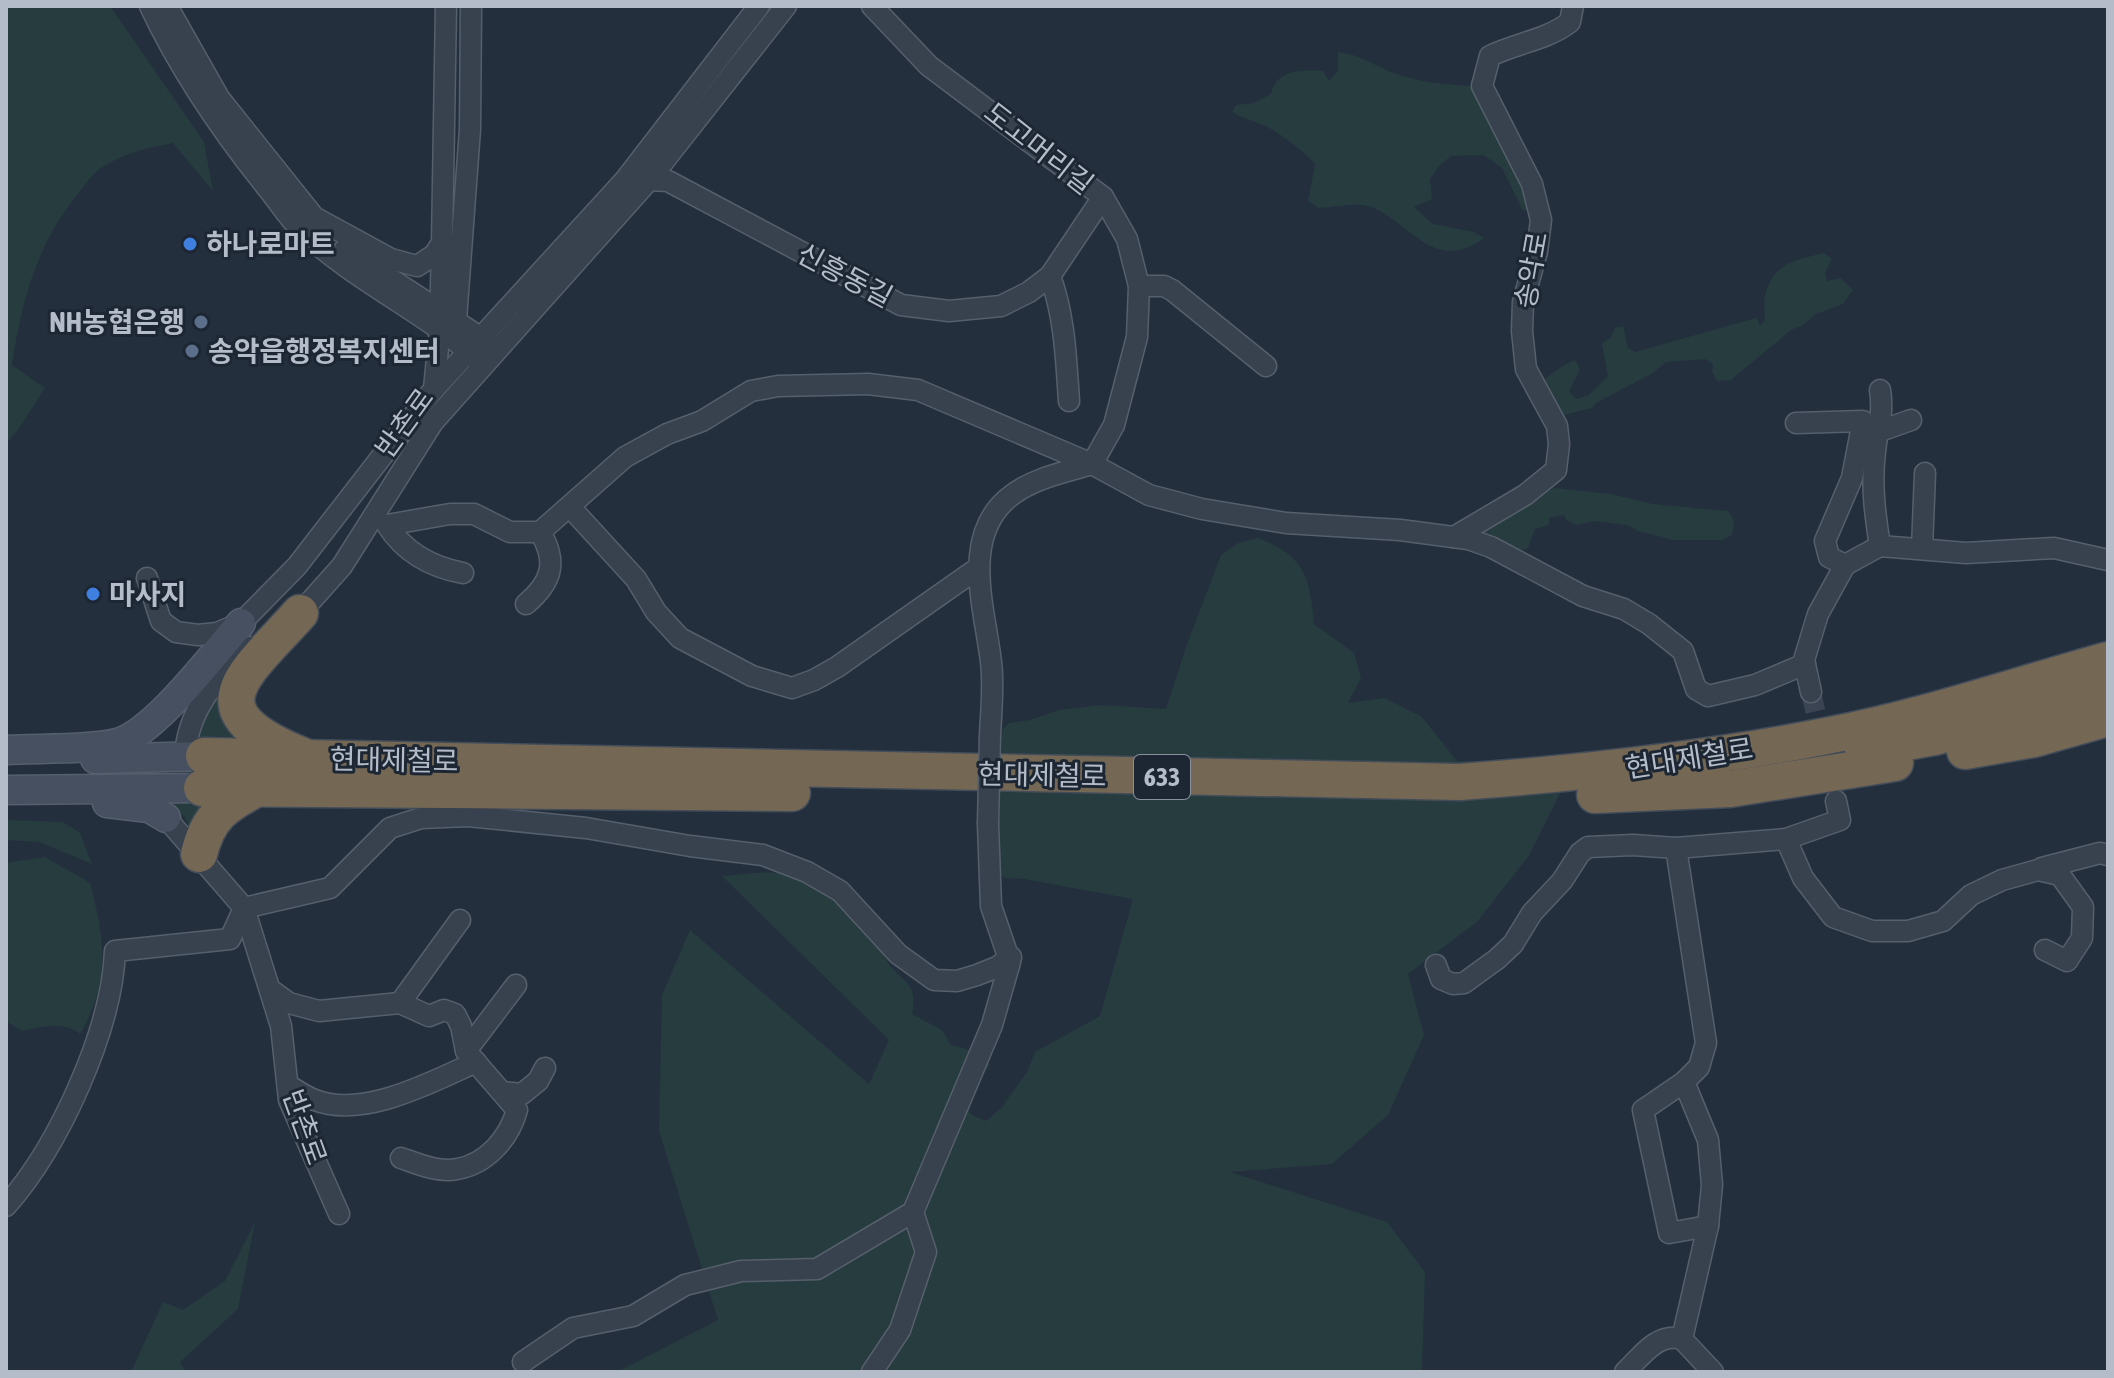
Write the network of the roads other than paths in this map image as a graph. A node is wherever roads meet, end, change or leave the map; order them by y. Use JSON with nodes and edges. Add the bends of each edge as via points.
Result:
{"nodes":[{"id":1,"x":150,"y":6,"type":"edge"},
{"id":2,"x":167,"y":6,"type":"edge"},
{"id":3,"x":446,"y":6,"type":"edge"},
{"id":4,"x":471,"y":6,"type":"edge"},
{"id":5,"x":759,"y":6,"type":"edge"},
{"id":6,"x":786,"y":6,"type":"edge"},
{"id":7,"x":872,"y":6,"type":"edge"},
{"id":8,"x":1573,"y":6,"type":"edge"},
{"id":9,"x":649,"y":180,"type":"junction"},
{"id":10,"x":1103,"y":197,"type":"junction"},
{"id":11,"x":308,"y":224,"type":"junction"},
{"id":12,"x":442,"y":243,"type":"junction"},
{"id":13,"x":1050,"y":276,"type":"junction"},
{"id":14,"x":1139,"y":286,"type":"junction"},
{"id":15,"x":445,"y":319,"type":"junction"},
{"id":16,"x":488,"y":347,"type":"junction"},
{"id":17,"x":1266,"y":366,"type":"dead end"},
{"id":18,"x":434,"y":389,"type":"junction"},
{"id":19,"x":1880,"y":390,"type":"dead end"},
{"id":20,"x":1069,"y":401,"type":"dead end"},
{"id":21,"x":1911,"y":420,"type":"dead end"},
{"id":22,"x":1796,"y":423,"type":"dead end"},
{"id":23,"x":1880,"y":431,"type":"junction"},
{"id":24,"x":1092,"y":464,"type":"junction"},
{"id":25,"x":1925,"y":473,"type":"dead end"},
{"id":26,"x":355,"y":491,"type":"junction"},
{"id":27,"x":570,"y":507,"type":"junction"},
{"id":28,"x":540,"y":532,"type":"junction"},
{"id":29,"x":1454,"y":537,"type":"junction"},
{"id":30,"x":1880,"y":546,"type":"junction"},
{"id":31,"x":1922,"y":549,"type":"junction"},
{"id":32,"x":2108,"y":560,"type":"edge"},
{"id":33,"x":1845,"y":565,"type":"junction"},
{"id":34,"x":978,"y":568,"type":"junction"},
{"id":35,"x":463,"y":573,"type":"dead end"},
{"id":36,"x":147,"y":578,"type":"dead end"},
{"id":37,"x":526,"y":604,"type":"dead end"},
{"id":38,"x":300,"y":613,"type":"junction"},
{"id":39,"x":241,"y":623,"type":"junction"},
{"id":40,"x":2108,"y":638,"type":"edge"},
{"id":41,"x":2108,"y":660,"type":"edge"},
{"id":42,"x":1805,"y":664,"type":"junction"},
{"id":43,"x":1811,"y":692,"type":"tunnel mouth"},
{"id":44,"x":2108,"y":692,"type":"edge"},
{"id":45,"x":2108,"y":718,"type":"edge"},
{"id":46,"x":6,"y":750,"type":"edge"},
{"id":47,"x":308,"y":758,"type":"junction"},
{"id":48,"x":6,"y":760,"type":"edge"},
{"id":49,"x":184,"y":772,"type":"junction"},
{"id":50,"x":1555,"y":775,"type":"junction"},
{"id":51,"x":258,"y":788,"type":"junction"},
{"id":52,"x":6,"y":790,"type":"edge"},
{"id":53,"x":1595,"y":795,"type":"junction"},
{"id":54,"x":6,"y":801,"type":"edge"},
{"id":55,"x":1836,"y":801,"type":"dead end"},
{"id":56,"x":166,"y":818,"type":"junction"},
{"id":57,"x":1786,"y":839,"type":"junction"},
{"id":58,"x":1676,"y":848,"type":"junction"},
{"id":59,"x":199,"y":854,"type":"junction"},
{"id":60,"x":2108,"y":855,"type":"edge"},
{"id":61,"x":2038,"y":870,"type":"junction"},
{"id":62,"x":244,"y":908,"type":"junction"},
{"id":63,"x":460,"y":920,"type":"dead end"},
{"id":64,"x":2045,"y":950,"type":"dead end"},
{"id":65,"x":1011,"y":957,"type":"junction"},
{"id":66,"x":1436,"y":965,"type":"dead end"},
{"id":67,"x":516,"y":985,"type":"dead end"},
{"id":68,"x":271,"y":990,"type":"junction"},
{"id":69,"x":400,"y":1003,"type":"junction"},
{"id":70,"x":471,"y":1057,"type":"junction"},
{"id":71,"x":545,"y":1068,"type":"dead end"},
{"id":72,"x":1684,"y":1082,"type":"junction"},
{"id":73,"x":288,"y":1085,"type":"junction"},
{"id":74,"x":502,"y":1092,"type":"junction"},
{"id":75,"x":401,"y":1158,"type":"dead end"},
{"id":76,"x":6,"y":1206,"type":"edge"},
{"id":77,"x":913,"y":1212,"type":"junction"},
{"id":78,"x":339,"y":1214,"type":"dead end"},
{"id":79,"x":1708,"y":1226,"type":"junction"},
{"id":80,"x":1682,"y":1339,"type":"junction"},
{"id":81,"x":523,"y":1362,"type":"dead end"},
{"id":82,"x":872,"y":1372,"type":"edge"},
{"id":83,"x":1625,"y":1372,"type":"edge"},
{"id":84,"x":1713,"y":1372,"type":"edge"}],
"edges":[{"from":1,"to":11,"type":"street","via":[[234,146]]},
{"from":2,"to":11,"type":"street","via":[[219,98]]},
{"from":3,"to":12,"type":"street"},
{"from":4,"to":15,"type":"street","name":"반촌로","via":[[470,129]]},
{"from":5,"to":16,"type":"street"},
{"from":6,"to":9,"type":"street"},
{"from":7,"to":10,"type":"street","name":"도고머리길","via":[[929,66]]},
{"from":8,"to":29,"type":"street","name":"송악로","via":[[1570,22],[1558,31],[1490,56],[1482,86],[1532,184],[1541,220],[1522,331],[1526,369],[1557,426],[1556,470]]},
{"from":9,"to":13,"type":"street","name":"신흥동길","via":[[668,181],[901,305],[949,311],[1001,306]]},
{"from":9,"to":16,"type":"street"},
{"from":10,"to":13,"type":"street","name":"신흥동길"},
{"from":10,"to":14,"type":"street","name":"도고머리길","via":[[1127,239]]},
{"from":11,"to":12,"type":"street","via":[[417,266]]},
{"from":11,"to":15,"type":"street","via":[[365,279]]},
{"from":12,"to":15,"type":"street"},
{"from":13,"to":20,"type":"street","via":[[1063,327]]},
{"from":14,"to":17,"type":"street","via":[[1172,290]]},
{"from":14,"to":24,"type":"street","name":"도고머리길","via":[[1137,337],[1114,425]]},
{"from":15,"to":16,"type":"street"},
{"from":15,"to":18,"type":"street","name":"반촌로"},
{"from":16,"to":18,"type":"street"},
{"from":16,"to":38,"type":"street","via":[[433,422],[342,566]]},
{"from":18,"to":26,"type":"street","name":"반촌로"},
{"from":19,"to":23,"type":"street"},
{"from":21,"to":23,"type":"street"},
{"from":22,"to":33,"type":"street","via":[[1863,421],[1852,478],[1825,541],[1829,557]]},
{"from":23,"to":30,"type":"street","via":[[1873,488]]},
{"from":24,"to":27,"type":"street","via":[[918,390],[868,384],[778,386],[751,391],[702,421],[640,448]]},
{"from":24,"to":29,"type":"street","via":[[1149,495],[1202,509],[1286,523]]},
{"from":24,"to":34,"type":"street","via":[[1012,495],[986,529]]},
{"from":25,"to":31,"type":"street"},
{"from":26,"to":39,"type":"street","name":"반촌로","via":[[297,566]]},
{"from":26,"to":49,"type":"street","via":[[329,548],[201,682],[172,739]]},
{"from":27,"to":28,"type":"street"},
{"from":27,"to":34,"type":"street","via":[[636,579],[680,638],[752,676],[792,688],[837,667]]},
{"from":28,"to":35,"type":"street","via":[[510,532],[474,514],[387,525],[411,554]]},
{"from":28,"to":37,"type":"street","via":[[551,558],[549,572],[545,587]]},
{"from":29,"to":42,"type":"street","via":[[1491,547],[1649,624],[1683,651],[1696,689],[1708,696],[1755,685]]},
{"from":30,"to":31,"type":"street"},
{"from":30,"to":33,"type":"street"},
{"from":31,"to":32,"type":"street","via":[[1966,553],[2054,548]]},
{"from":33,"to":42,"type":"street","via":[[1818,614]]},
{"from":34,"to":65,"type":"street","bridge":true,"via":[[992,666],[991,906]]},
{"from":36,"to":39,"type":"street","via":[[161,621],[176,632],[217,633]]},
{"from":38,"to":47,"type":"highway","via":[[243,676],[234,700],[252,727]]},
{"from":38,"to":49,"type":"street","via":[[263,636],[220,676],[192,722]]},
{"from":39,"to":46,"type":"main road","via":[[134,736],[103,745]]},
{"from":40,"to":50,"type":"highway","via":[[2023,666],[1847,711]]},
{"from":41,"to":50,"type":"highway","name":"현대제철로","number":"633","via":[[1828,736]]},
{"from":42,"to":43,"type":"street"},
{"from":44,"to":53,"type":"highway","name":"현대제철로","number":"633","via":[[1934,737],[1727,777]]},
{"from":45,"to":53,"type":"highway","via":[[2034,739],[1730,789]]},
{"from":47,"to":49,"type":"highway","name":"현대제철로","number":"633"},
{"from":47,"to":50,"type":"highway","name":"현대제철로","number":"633","via":[[1429,782]]},
{"from":48,"to":49,"type":"main road","number":"633"},
{"from":49,"to":51,"type":"highway","name":"현대제철로","number":"633"},
{"from":49,"to":52,"type":"main road","number":"633"},
{"from":49,"to":56,"type":"street"},
{"from":51,"to":53,"type":"highway","name":"현대제철로","number":"633","via":[[1432,801]]},
{"from":51,"to":59,"type":"highway","via":[[218,813]]},
{"from":54,"to":56,"type":"main road","via":[[122,804],[149,808]]},
{"from":55,"to":57,"type":"street","via":[[1840,820]]},
{"from":56,"to":59,"type":"street","name":"반촌로"},
{"from":57,"to":58,"type":"street"},
{"from":57,"to":61,"type":"street","via":[[1803,878],[1833,917],[1872,931],[1908,931],[1943,921],[1971,895]]},
{"from":58,"to":66,"type":"street","via":[[1588,847],[1497,959],[1464,983],[1441,979]]},
{"from":58,"to":72,"type":"street","via":[[1706,1043],[1699,1067]]},
{"from":59,"to":62,"type":"street","name":"반촌로"},
{"from":60,"to":61,"type":"street"},
{"from":61,"to":64,"type":"street","via":[[2060,875],[2083,907],[2082,938],[2067,961]]},
{"from":62,"to":65,"type":"street","via":[[330,888],[390,828],[421,818],[468,816],[763,855],[840,891],[898,954],[934,980],[957,981]]},
{"from":62,"to":68,"type":"street","name":"반촌로"},
{"from":62,"to":76,"type":"street","via":[[230,939],[115,951],[106,1007],[80,1080],[45,1152]]},
{"from":63,"to":69,"type":"street"},
{"from":65,"to":77,"type":"street","via":[[992,1025]]},
{"from":67,"to":70,"type":"street"},
{"from":68,"to":69,"type":"street","via":[[289,1003],[319,1011]]},
{"from":68,"to":73,"type":"street","name":"반촌로"},
{"from":69,"to":70,"type":"street","via":[[429,1016],[444,1010],[455,1014]]},
{"from":70,"to":73,"type":"street","via":[[406,1093],[343,1106],[316,1101]]},
{"from":70,"to":74,"type":"street"},
{"from":71,"to":74,"type":"street","via":[[522,1094]]},
{"from":72,"to":79,"type":"street","via":[[1708,1140]]},
{"from":72,"to":79,"type":"street","via":[[1643,1110],[1669,1233]]},
{"from":73,"to":78,"type":"street","name":"반촌로","via":[[289,1100]]},
{"from":74,"to":75,"type":"street","via":[[517,1110],[512,1126],[478,1161],[456,1170]]},
{"from":77,"to":81,"type":"street","via":[[817,1269],[741,1271],[685,1285],[633,1316],[573,1328]]},
{"from":77,"to":82,"type":"street","via":[[926,1252],[900,1330]]},
{"from":79,"to":80,"type":"street"},
{"from":80,"to":83,"type":"street","via":[[1662,1338]]},
{"from":80,"to":84,"type":"street"}]}
